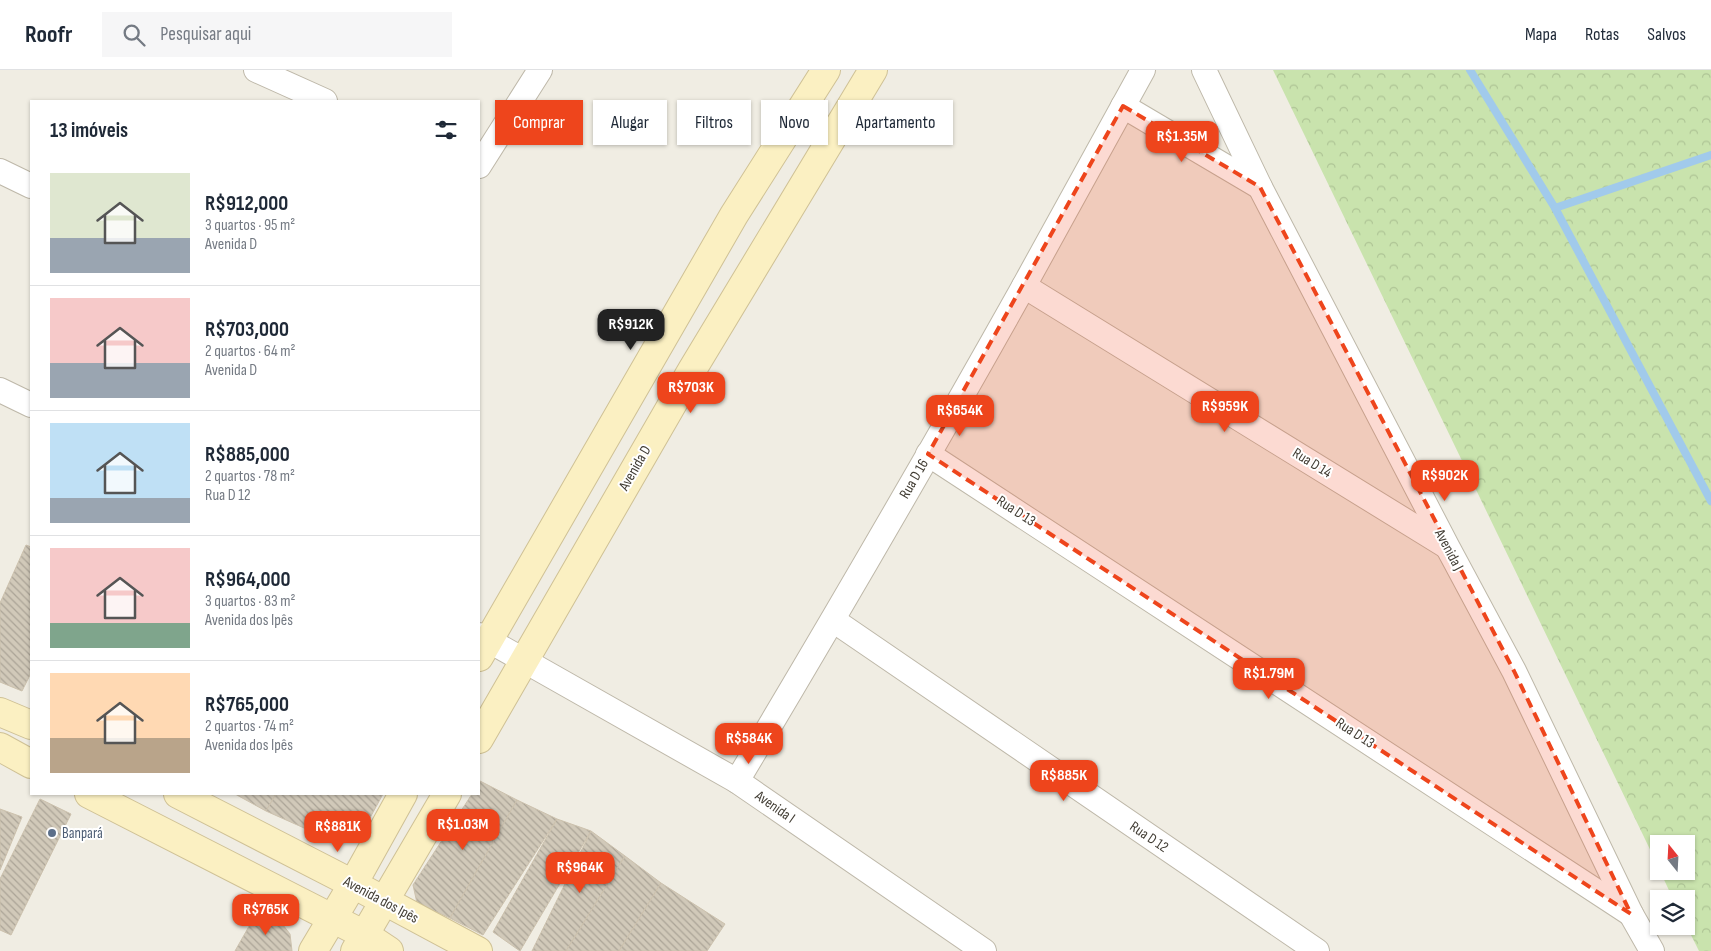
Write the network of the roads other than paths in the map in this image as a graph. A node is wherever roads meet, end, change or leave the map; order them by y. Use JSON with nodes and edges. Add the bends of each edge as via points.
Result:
{"nodes":[{"id":1,"x":256,"y":70,"type":"edge"},
{"id":2,"x":540,"y":70,"type":"edge"},
{"id":3,"x":826,"y":70,"type":"edge"},
{"id":4,"x":873,"y":70,"type":"edge"},
{"id":5,"x":1143,"y":70,"type":"edge"},
{"id":6,"x":1204,"y":70,"type":"edge"},
{"id":7,"x":323,"y":100,"type":"edge"},
{"id":8,"x":1123,"y":106,"type":"junction"},
{"id":9,"x":480,"y":164,"type":"edge"},
{"id":10,"x":0,"y":171,"type":"edge"},
{"id":11,"x":30,"y":186,"type":"edge"},
{"id":12,"x":1260,"y":187,"type":"junction"},
{"id":13,"x":1024,"y":286,"type":"junction"},
{"id":14,"x":0,"y":390,"type":"edge"},
{"id":15,"x":30,"y":405,"type":"edge"},
{"id":16,"x":928,"y":454,"type":"junction"},
{"id":17,"x":1447,"y":546,"type":"junction"},
{"id":18,"x":833,"y":620,"type":"junction"},
{"id":19,"x":482,"y":644,"type":"edge"},
{"id":20,"x":524,"y":661,"type":"junction"},
{"id":21,"x":0,"y":712,"type":"edge"},
{"id":22,"x":30,"y":725,"type":"edge"},
{"id":23,"x":480,"y":737,"type":"edge"},
{"id":24,"x":0,"y":747,"type":"edge"},
{"id":25,"x":30,"y":763,"type":"edge"},
{"id":26,"x":737,"y":781,"type":"junction"},
{"id":27,"x":91,"y":795,"type":"edge"},
{"id":28,"x":180,"y":795,"type":"edge"},
{"id":29,"x":402,"y":795,"type":"edge"},
{"id":30,"x":446,"y":795,"type":"edge"},
{"id":31,"x":353,"y":884,"type":"junction"},
{"id":32,"x":385,"y":901,"type":"junction"},
{"id":33,"x":1631,"y":914,"type":"junction"},
{"id":34,"x":332,"y":920,"type":"junction"},
{"id":35,"x":360,"y":943,"type":"edge"},
{"id":36,"x":313,"y":951,"type":"edge"},
{"id":37,"x":389,"y":951,"type":"edge"},
{"id":38,"x":478,"y":951,"type":"edge"},
{"id":39,"x":984,"y":951,"type":"edge"},
{"id":40,"x":1317,"y":951,"type":"edge"},
{"id":41,"x":1652,"y":951,"type":"edge"}],
"edges":[{"from":1,"to":7,"type":"street"},
{"from":2,"to":9,"type":"street"},
{"from":3,"to":19,"type":"main road","via":[[734,215]]},
{"from":4,"to":20,"type":"main road","name":"Avenida D","via":[[692,370]]},
{"from":5,"to":8,"type":"street","name":"Rua D 16"},
{"from":6,"to":12,"type":"street","name":"Avenida J"},
{"from":8,"to":12,"type":"street"},
{"from":8,"to":13,"type":"street","name":"Rua D 16"},
{"from":10,"to":11,"type":"street"},
{"from":12,"to":17,"type":"street","name":"Avenida J"},
{"from":13,"to":16,"type":"street","name":"Rua D 16"},
{"from":13,"to":17,"type":"street","name":"Rua D 14"},
{"from":14,"to":15,"type":"street"},
{"from":16,"to":18,"type":"street","name":"Rua D 16"},
{"from":16,"to":33,"type":"street","name":"Rua D 13"},
{"from":17,"to":33,"type":"street","name":"Avenida J","via":[[1514,671]]},
{"from":18,"to":26,"type":"street","name":"Rua D 16"},
{"from":18,"to":40,"type":"street","name":"Rua D 12"},
{"from":19,"to":20,"type":"street","name":"Avenida I"},
{"from":20,"to":23,"type":"main road","name":"Avenida D"},
{"from":20,"to":26,"type":"street","name":"Avenida I"},
{"from":21,"to":22,"type":"main road"},
{"from":24,"to":25,"type":"main road"},
{"from":26,"to":39,"type":"street","name":"Avenida I"},
{"from":27,"to":34,"type":"main road"},
{"from":28,"to":31,"type":"main road","name":"Avenida dos Ipês"},
{"from":29,"to":31,"type":"main road"},
{"from":30,"to":32,"type":"main road"},
{"from":31,"to":32,"type":"main road","name":"Avenida dos Ipês"},
{"from":31,"to":34,"type":"main road"},
{"from":32,"to":35,"type":"main road"},
{"from":32,"to":38,"type":"main road","name":"Avenida dos Ipês"},
{"from":33,"to":41,"type":"street","name":"Avenida J"},
{"from":34,"to":35,"type":"main road"},
{"from":34,"to":36,"type":"main road"},
{"from":35,"to":37,"type":"main road"}]}
